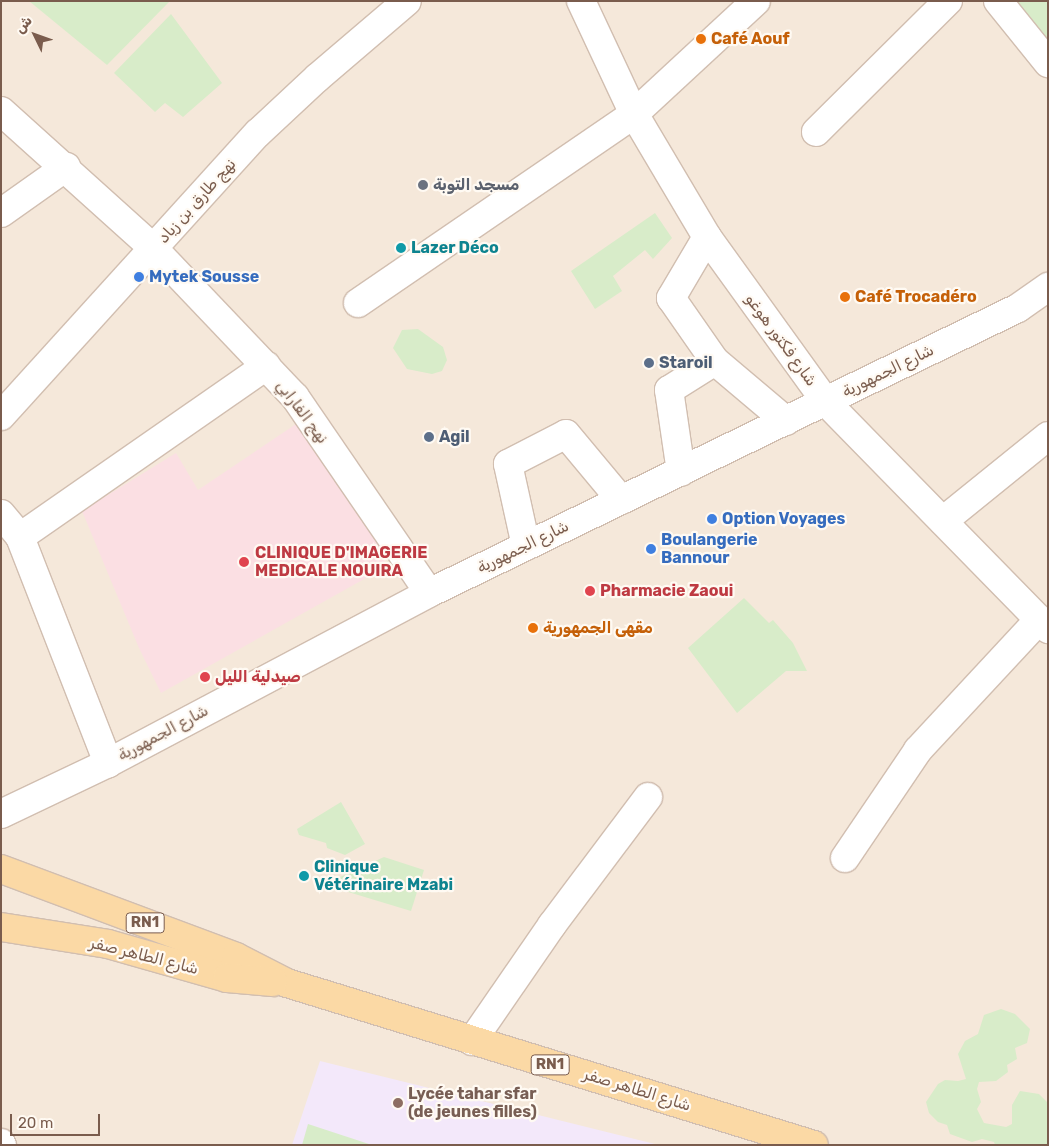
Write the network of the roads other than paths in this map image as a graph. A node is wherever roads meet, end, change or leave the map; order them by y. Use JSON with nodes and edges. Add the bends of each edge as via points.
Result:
{"nodes":[{"id":1,"x":407,"y":1,"type":"edge"},
{"id":2,"x":581,"y":1,"type":"edge"},
{"id":3,"x":756,"y":1,"type":"edge"},
{"id":4,"x":948,"y":1,"type":"edge"},
{"id":5,"x":998,"y":1,"type":"edge"},
{"id":6,"x":1048,"y":62,"type":"edge"},
{"id":7,"x":1,"y":111,"type":"edge"},
{"id":8,"x":634,"y":114,"type":"junction"},
{"id":9,"x":816,"y":132,"type":"dead end"},
{"id":10,"x":66,"y":167,"type":"junction"},
{"id":11,"x":1,"y":213,"type":"edge"},
{"id":12,"x":706,"y":237,"type":"junction"},
{"id":13,"x":154,"y":249,"type":"junction"},
{"id":14,"x":1048,"y":287,"type":"edge"},
{"id":15,"x":358,"y":303,"type":"dead end"},
{"id":16,"x":715,"y":362,"type":"junction"},
{"id":17,"x":266,"y":366,"type":"junction"},
{"id":18,"x":826,"y":402,"type":"junction"},
{"id":19,"x":1,"y":416,"type":"edge"},
{"id":20,"x":786,"y":421,"type":"junction"},
{"id":21,"x":1048,"y":436,"type":"edge"},
{"id":22,"x":681,"y":472,"type":"junction"},
{"id":23,"x":621,"y":500,"type":"junction"},
{"id":24,"x":1,"y":514,"type":"edge"},
{"id":25,"x":942,"y":521,"type":"junction"},
{"id":26,"x":20,"y":537,"type":"junction"},
{"id":27,"x":526,"y":546,"type":"junction"},
{"id":28,"x":428,"y":593,"type":"junction"},
{"id":29,"x":1043,"y":625,"type":"edge"},
{"id":30,"x":108,"y":763,"type":"junction"},
{"id":31,"x":648,"y":797,"type":"dead end"},
{"id":32,"x":1,"y":814,"type":"edge"},
{"id":33,"x":845,"y":858,"type":"dead end"},
{"id":34,"x":1,"y":869,"type":"edge"},
{"id":35,"x":1,"y":928,"type":"edge"},
{"id":36,"x":287,"y":983,"type":"junction"},
{"id":37,"x":472,"y":1041,"type":"junction"},
{"id":38,"x":814,"y":1145,"type":"edge"}],
"edges":[{"from":1,"to":13,"type":"street","name":"نهج طارق بن زياد","via":[[258,133]]},
{"from":2,"to":8,"type":"street","name":"شارع فكتور هوغو"},
{"from":3,"to":8,"type":"street"},
{"from":4,"to":9,"type":"street"},
{"from":5,"to":6,"type":"street"},
{"from":7,"to":10,"type":"street","name":"نهج الفارابي"},
{"from":8,"to":12,"type":"street","name":"شارع فكتور هوغو"},
{"from":8,"to":15,"type":"street"},
{"from":10,"to":11,"type":"street"},
{"from":10,"to":13,"type":"street","name":"نهج الفارابي"},
{"from":12,"to":16,"type":"street","via":[[671,298]]},
{"from":12,"to":18,"type":"street","name":"شارع فكتور هوغو"},
{"from":13,"to":17,"type":"street","name":"نهج الفارابي"},
{"from":13,"to":19,"type":"street","name":"نهج طارق بن زياد"},
{"from":14,"to":18,"type":"street","name":"شارع الجمهورية","via":[[1018,308]]},
{"from":16,"to":20,"type":"street"},
{"from":16,"to":22,"type":"street","via":[[669,390]]},
{"from":17,"to":26,"type":"street"},
{"from":17,"to":28,"type":"street","name":"نهج الفارابي","via":[[294,397]]},
{"from":18,"to":20,"type":"street","name":"شارع الجمهورية"},
{"from":18,"to":25,"type":"street","name":"شارع فكتور هوغو"},
{"from":20,"to":22,"type":"street","name":"شارع الجمهورية"},
{"from":21,"to":25,"type":"street"},
{"from":22,"to":23,"type":"street","name":"شارع الجمهورية"},
{"from":23,"to":27,"type":"street","name":"شارع الجمهورية"},
{"from":23,"to":27,"type":"street","via":[[566,434],[508,464]]},
{"from":24,"to":26,"type":"street"},
{"from":25,"to":29,"type":"street","name":"شارع فكتور هوغو"},
{"from":26,"to":30,"type":"street"},
{"from":27,"to":28,"type":"street","name":"شارع الجمهورية"},
{"from":28,"to":30,"type":"street","name":"شارع الجمهورية"},
{"from":29,"to":33,"type":"street","via":[[918,750]]},
{"from":30,"to":32,"type":"street","name":"شارع الجمهورية"},
{"from":31,"to":37,"type":"street","via":[[552,925]]},
{"from":34,"to":36,"type":"main road","name":"شارع الطاهر صفر","number":"RN1","via":[[236,956]]},
{"from":35,"to":36,"type":"main road","name":"شارع الطاهر صفر","number":"RN1","via":[[108,944],[227,978]]},
{"from":36,"to":37,"type":"main road","name":"شارع الطاهر صفر","number":"RN1"},
{"from":37,"to":38,"type":"main road","name":"شارع الطاهر صفر","number":"RN1"}]}
